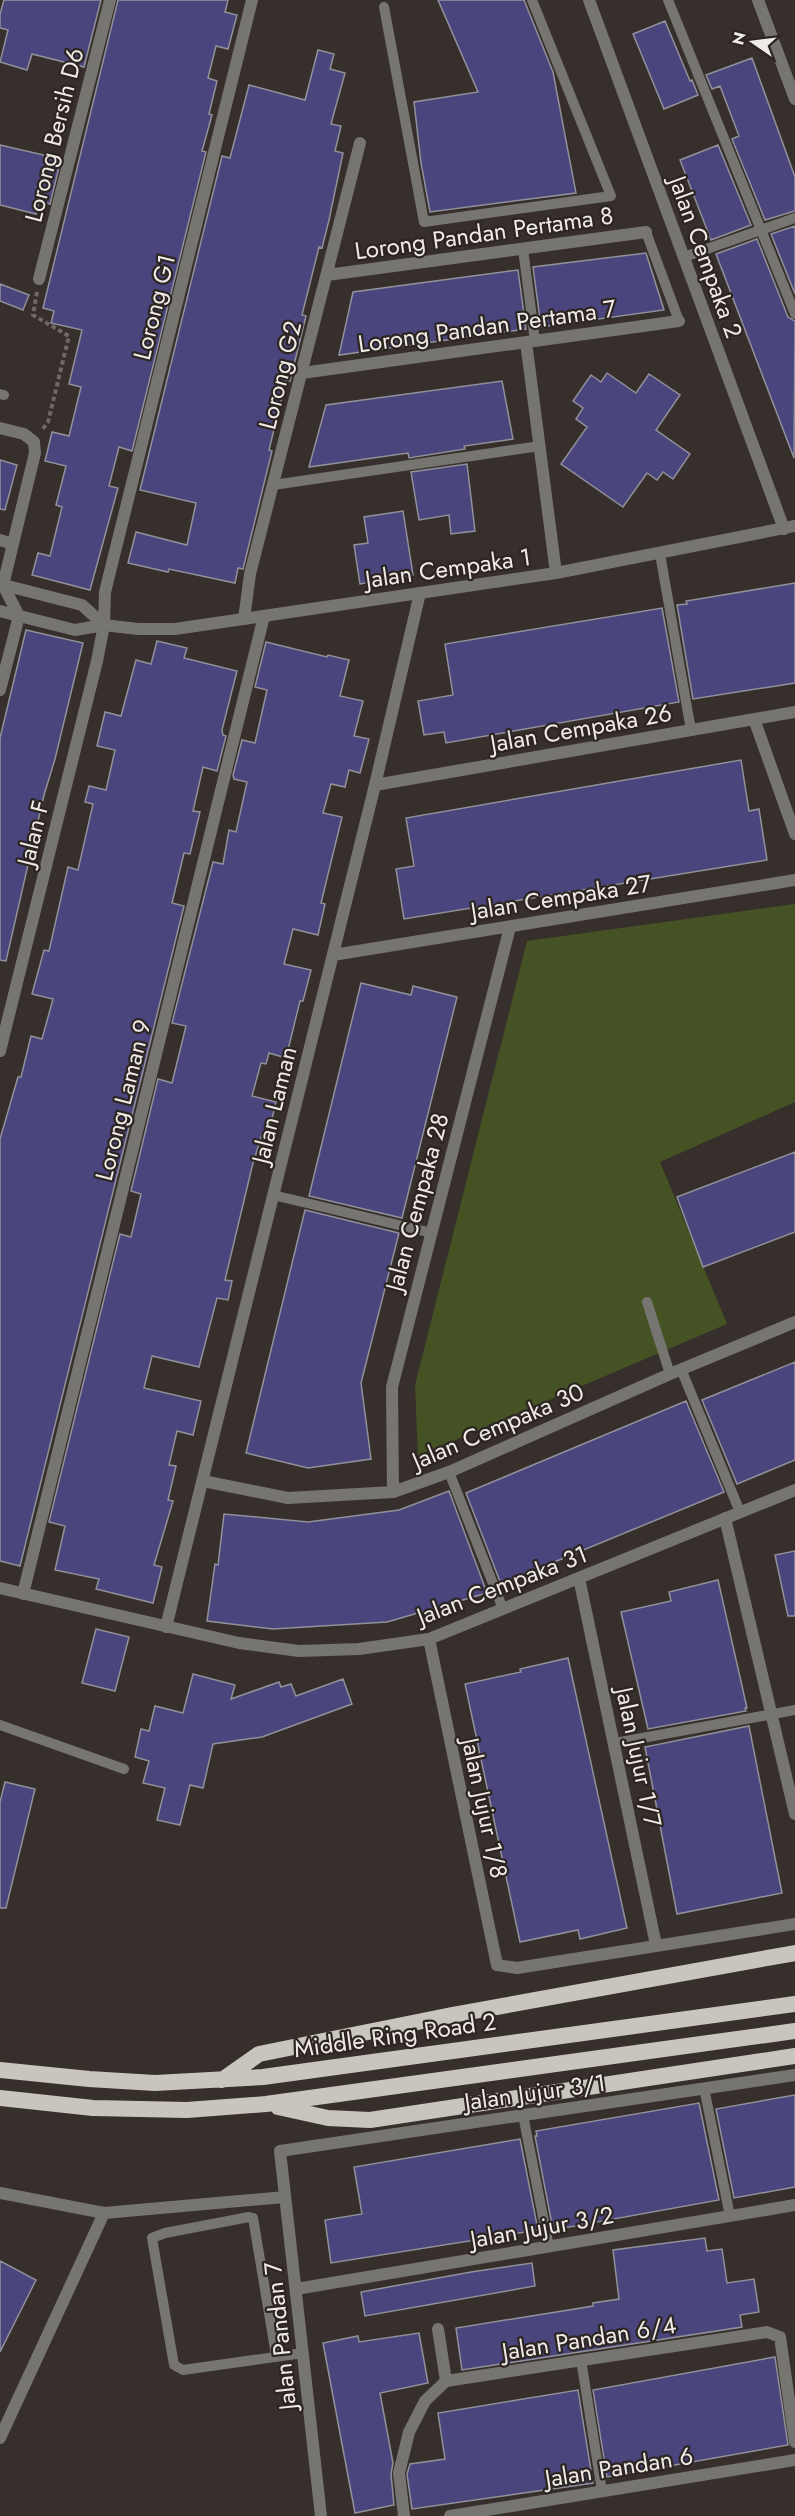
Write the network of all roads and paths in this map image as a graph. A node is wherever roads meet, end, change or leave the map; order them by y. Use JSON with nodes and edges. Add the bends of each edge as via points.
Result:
{"nodes":[{"id":1,"x":110,"y":0,"type":"edge"},
{"id":2,"x":252,"y":0,"type":"edge"},
{"id":3,"x":532,"y":0,"type":"edge"},
{"id":4,"x":591,"y":0,"type":"edge"},
{"id":5,"x":668,"y":0,"type":"edge"},
{"id":6,"x":758,"y":0,"type":"edge"},
{"id":7,"x":384,"y":7,"type":"dead end"},
{"id":8,"x":795,"y":99,"type":"edge"},
{"id":9,"x":360,"y":143,"type":"dead end"},
{"id":10,"x":795,"y":218,"type":"edge"},
{"id":11,"x":762,"y":229,"type":"junction"},
{"id":12,"x":646,"y":232,"type":"joint"},
{"id":13,"x":523,"y":249,"type":"junction"},
{"id":14,"x":684,"y":257,"type":"junction"},
{"id":15,"x":327,"y":275,"type":"junction"},
{"id":16,"x":39,"y":279,"type":"joint"},
{"id":17,"x":795,"y":314,"type":"edge"},
{"id":18,"x":679,"y":321,"type":"joint"},
{"id":19,"x":531,"y":341,"type":"junction"},
{"id":20,"x":302,"y":373,"type":"junction"},
{"id":21,"x":0,"y":428,"type":"edge"},
{"id":22,"x":34,"y":442,"type":"junction"},
{"id":23,"x":540,"y":446,"type":"junction"},
{"id":24,"x":273,"y":485,"type":"junction"},
{"id":25,"x":790,"y":527,"type":"edge"},
{"id":26,"x":0,"y":540,"type":"edge"},
{"id":27,"x":13,"y":544,"type":"junction"},
{"id":28,"x":660,"y":554,"type":"junction"},
{"id":29,"x":556,"y":573,"type":"junction"},
{"id":30,"x":2,"y":585,"type":"edge"},
{"id":31,"x":420,"y":593,"type":"junction"},
{"id":32,"x":0,"y":611,"type":"edge"},
{"id":33,"x":19,"y":616,"type":"junction"},
{"id":34,"x":264,"y":616,"type":"junction"},
{"id":35,"x":244,"y":619,"type":"junction"},
{"id":36,"x":104,"y":626,"type":"junction"},
{"id":37,"x":4,"y":655,"type":"edge"},
{"id":38,"x":0,"y":690,"type":"edge"},
{"id":39,"x":795,"y":712,"type":"edge"},
{"id":40,"x":754,"y":719,"type":"junction"},
{"id":41,"x":691,"y":730,"type":"junction"},
{"id":42,"x":375,"y":785,"type":"junction"},
{"id":43,"x":795,"y":834,"type":"edge"},
{"id":44,"x":795,"y":880,"type":"edge"},
{"id":45,"x":510,"y":927,"type":"junction"},
{"id":46,"x":333,"y":955,"type":"junction"},
{"id":47,"x":0,"y":1051,"type":"edge"},
{"id":48,"x":273,"y":1195,"type":"junction"},
{"id":49,"x":432,"y":1233,"type":"junction"},
{"id":50,"x":647,"y":1302,"type":"dead end"},
{"id":51,"x":795,"y":1322,"type":"edge"},
{"id":52,"x":675,"y":1372,"type":"junction"},
{"id":53,"x":449,"y":1472,"type":"junction"},
{"id":54,"x":203,"y":1481,"type":"junction"},
{"id":55,"x":795,"y":1490,"type":"edge"},
{"id":56,"x":393,"y":1492,"type":"junction"},
{"id":57,"x":740,"y":1512,"type":"junction"},
{"id":58,"x":725,"y":1518,"type":"junction"},
{"id":59,"x":579,"y":1578,"type":"junction"},
{"id":60,"x":0,"y":1588,"type":"edge"},
{"id":61,"x":23,"y":1594,"type":"junction"},
{"id":62,"x":503,"y":1609,"type":"junction"},
{"id":63,"x":166,"y":1627,"type":"junction"},
{"id":64,"x":429,"y":1639,"type":"junction"},
{"id":65,"x":795,"y":1710,"type":"edge"},
{"id":66,"x":772,"y":1714,"type":"junction"},
{"id":67,"x":0,"y":1725,"type":"edge"},
{"id":68,"x":615,"y":1743,"type":"junction"},
{"id":69,"x":124,"y":1769,"type":"dead end"},
{"id":70,"x":795,"y":1814,"type":"edge"},
{"id":71,"x":795,"y":1924,"type":"edge"},
{"id":72,"x":656,"y":1944,"type":"junction"},
{"id":73,"x":795,"y":1953,"type":"edge"},
{"id":74,"x":771,"y":1957,"type":"junction"},
{"id":75,"x":795,"y":1961,"type":"edge"},
{"id":76,"x":795,"y":2004,"type":"edge"},
{"id":77,"x":795,"y":2031,"type":"edge"},
{"id":78,"x":795,"y":2056,"type":"edge"},
{"id":79,"x":0,"y":2070,"type":"edge"},
{"id":80,"x":795,"y":2075,"type":"edge"},
{"id":81,"x":221,"y":2081,"type":"junction"},
{"id":82,"x":704,"y":2088,"type":"junction"},
{"id":83,"x":0,"y":2098,"type":"edge"},
{"id":84,"x":266,"y":2104,"type":"junction"},
{"id":85,"x":523,"y":2115,"type":"junction"},
{"id":86,"x":280,"y":2151,"type":"joint"},
{"id":87,"x":0,"y":2193,"type":"edge"},
{"id":88,"x":285,"y":2197,"type":"junction"},
{"id":89,"x":795,"y":2205,"type":"edge"},
{"id":90,"x":104,"y":2213,"type":"junction"},
{"id":91,"x":730,"y":2216,"type":"junction"},
{"id":92,"x":549,"y":2247,"type":"junction"},
{"id":93,"x":296,"y":2289,"type":"junction"},
{"id":94,"x":438,"y":2329,"type":"dead end"},
{"id":95,"x":303,"y":2353,"type":"junction"},
{"id":96,"x":276,"y":2355,"type":"junction"},
{"id":97,"x":581,"y":2360,"type":"junction"},
{"id":98,"x":446,"y":2381,"type":"junction"},
{"id":99,"x":0,"y":2438,"type":"edge"},
{"id":100,"x":795,"y":2442,"type":"edge"},
{"id":101,"x":795,"y":2460,"type":"edge"},
{"id":102,"x":602,"y":2491,"type":"junction"},
{"id":103,"x":532,"y":2503,"type":"junction"},
{"id":104,"x":321,"y":2516,"type":"edge"},
{"id":105,"x":404,"y":2516,"type":"edge"},
{"id":106,"x":450,"y":2516,"type":"edge"},
{"id":107,"x":534,"y":2516,"type":"edge"}],
"edges":[{"from":1,"to":16,"type":"street","name":"Lorong Bersih D6"},
{"from":2,"to":36,"type":"street","name":"Lorong G1","via":[[105,592]]},
{"from":3,"to":7,"type":"lane","via":[[611,196],[424,222]]},
{"from":4,"to":14,"type":"street","name":"Jalan Cempaka 2"},
{"from":5,"to":11,"type":"lane"},
{"from":6,"to":8,"type":"street"},
{"from":9,"to":15,"type":"street","name":"Lorong G2"},
{"from":10,"to":11,"type":"lane"},
{"from":11,"to":14,"type":"lane"},
{"from":11,"to":17,"type":"lane"},
{"from":12,"to":13,"type":"street","name":"Lorong Pandan Pertama 8"},
{"from":12,"to":18,"type":"lane"},
{"from":13,"to":15,"type":"street","name":"Lorong Pandan Pertama 8"},
{"from":13,"to":19,"type":"lane"},
{"from":14,"to":25,"type":"street","name":"Jalan Cempaka 2"},
{"from":15,"to":20,"type":"street","name":"Lorong G2"},
{"from":16,"to":22,"type":"path","via":[[33,315],[69,336],[48,422]]},
{"from":18,"to":19,"type":"street","name":"Lorong Pandan Pertama 7"},
{"from":19,"to":20,"type":"street","name":"Lorong Pandan Pertama 7"},
{"from":19,"to":23,"type":"street"},
{"from":20,"to":24,"type":"street","name":"Lorong G2"},
{"from":21,"to":22,"type":"street","via":[[24,434]]},
{"from":22,"to":27,"type":"street","via":[[35,453]]},
{"from":23,"to":24,"type":"lane"},
{"from":23,"to":29,"type":"street"},
{"from":24,"to":35,"type":"street","name":"Lorong G2","via":[[250,574]]},
{"from":25,"to":28,"type":"street","name":"Jalan Cempaka 1"},
{"from":26,"to":27,"type":"street"},
{"from":27,"to":30,"type":"street"},
{"from":28,"to":29,"type":"street","name":"Jalan Cempaka 1"},
{"from":28,"to":41,"type":"lane"},
{"from":29,"to":31,"type":"street","name":"Jalan Cempaka 1"},
{"from":30,"to":33,"type":"street"},
{"from":30,"to":36,"type":"street","via":[[82,605]]},
{"from":31,"to":34,"type":"street","name":"Jalan Cempaka 1"},
{"from":31,"to":42,"type":"street","name":"Jalan Laman"},
{"from":32,"to":33,"type":"street","name":"Jalan Cempaka 1"},
{"from":33,"to":36,"type":"street","name":"Jalan Cempaka 1","via":[[75,630]]},
{"from":33,"to":37,"type":"street"},
{"from":34,"to":35,"type":"street","name":"Jalan Cempaka 1"},
{"from":34,"to":61,"type":"street","name":"Lorong Laman 9"},
{"from":35,"to":36,"type":"street","name":"Jalan Cempaka 1","via":[[175,629]]},
{"from":36,"to":47,"type":"street","name":"Jalan F"},
{"from":37,"to":38,"type":"street"},
{"from":39,"to":40,"type":"street","name":"Jalan Cempaka 26"},
{"from":40,"to":41,"type":"street","name":"Jalan Cempaka 26"},
{"from":40,"to":43,"type":"street"},
{"from":41,"to":42,"type":"street","name":"Jalan Cempaka 26"},
{"from":42,"to":46,"type":"street","name":"Jalan Laman"},
{"from":44,"to":45,"type":"street","name":"Jalan Cempaka 27"},
{"from":45,"to":46,"type":"street","name":"Jalan Cempaka 27"},
{"from":45,"to":49,"type":"street","name":"Jalan Cempaka 28"},
{"from":46,"to":48,"type":"street","name":"Jalan Laman"},
{"from":48,"to":49,"type":"lane"},
{"from":48,"to":54,"type":"street","name":"Jalan Laman"},
{"from":49,"to":56,"type":"street","name":"Jalan Cempaka 28","via":[[392,1387]]},
{"from":50,"to":52,"type":"lane"},
{"from":51,"to":52,"type":"street","name":"Jalan Cempaka 30"},
{"from":52,"to":53,"type":"street","name":"Jalan Cempaka 30"},
{"from":52,"to":57,"type":"lane"},
{"from":53,"to":56,"type":"street","name":"Jalan Cempaka 30"},
{"from":53,"to":62,"type":"lane"},
{"from":54,"to":56,"type":"street","name":"Jalan Cempaka 30","via":[[288,1498]]},
{"from":54,"to":63,"type":"street","name":"Jalan Laman"},
{"from":55,"to":57,"type":"street","name":"Jalan Cempaka 31"},
{"from":57,"to":58,"type":"street","name":"Jalan Cempaka 31"},
{"from":58,"to":59,"type":"street","name":"Jalan Cempaka 31"},
{"from":58,"to":66,"type":"street"},
{"from":59,"to":62,"type":"street","name":"Jalan Cempaka 31"},
{"from":59,"to":68,"type":"street","name":"Jalan Jujur 1/7"},
{"from":60,"to":61,"type":"street","name":"Jalan Cempaka 31"},
{"from":61,"to":63,"type":"street","name":"Jalan Cempaka 31"},
{"from":62,"to":64,"type":"street","name":"Jalan Cempaka 31"},
{"from":63,"to":64,"type":"street","name":"Jalan Cempaka 31","via":[[299,1651],[359,1649]]},
{"from":64,"to":72,"type":"street","name":"Jalan Jujur 1/8","via":[[495,1962],[517,1968]]},
{"from":65,"to":66,"type":"lane"},
{"from":66,"to":68,"type":"lane"},
{"from":66,"to":70,"type":"street"},
{"from":67,"to":69,"type":"lane"},
{"from":68,"to":72,"type":"street","name":"Jalan Jujur 1/7"},
{"from":71,"to":72,"type":"street"},
{"from":73,"to":74,"type":"highway"},
{"from":74,"to":75,"type":"highway"},
{"from":74,"to":81,"type":"highway","via":[[259,2054]]},
{"from":76,"to":81,"type":"highway","name":"Middle Ring Road 2"},
{"from":77,"to":84,"type":"highway","name":"Middle Ring Road 2"},
{"from":78,"to":84,"type":"highway","via":[[370,2120],[328,2118]]},
{"from":79,"to":81,"type":"highway","name":"Middle Ring Road 2","via":[[155,2083]]},
{"from":80,"to":82,"type":"street","name":"Jalan Jujur 3/1"},
{"from":82,"to":85,"type":"street","name":"Jalan Jujur 3/1"},
{"from":82,"to":91,"type":"lane"},
{"from":83,"to":84,"type":"highway","name":"Middle Ring Road 2","via":[[93,2109],[187,2110]]},
{"from":85,"to":86,"type":"street","name":"Jalan Jujur 3/1"},
{"from":85,"to":92,"type":"lane"},
{"from":86,"to":88,"type":"street","name":"Jalan Pandan 7"},
{"from":87,"to":90,"type":"street"},
{"from":88,"to":90,"type":"street"},
{"from":88,"to":93,"type":"street","name":"Jalan Pandan 7"},
{"from":89,"to":91,"type":"street","name":"Jalan Jujur 3/2"},
{"from":90,"to":99,"type":"street"},
{"from":91,"to":92,"type":"street","name":"Jalan Jujur 3/2"},
{"from":92,"to":93,"type":"street","name":"Jalan Jujur 3/2"},
{"from":93,"to":95,"type":"street","name":"Jalan Pandan 7"},
{"from":94,"to":98,"type":"street"},
{"from":95,"to":96,"type":"lane"},
{"from":95,"to":104,"type":"street","name":"Jalan Pandan 7"},
{"from":96,"to":96,"type":"lane","via":[[183,2370],[174,2365],[152,2238],[253,2218]]},
{"from":97,"to":98,"type":"street","name":"Jalan Pandan 6/4"},
{"from":97,"to":100,"type":"street","name":"Jalan Pandan 6/4","via":[[767,2332],[780,2337]]},
{"from":97,"to":102,"type":"lane"},
{"from":98,"to":105,"type":"street","via":[[425,2401],[409,2432],[399,2473]]},
{"from":101,"to":102,"type":"street","name":"Jalan Pandan 6"},
{"from":102,"to":103,"type":"street","name":"Jalan Pandan 6"},
{"from":103,"to":106,"type":"street","name":"Jalan Pandan 6"},
{"from":103,"to":107,"type":"street"}]}
